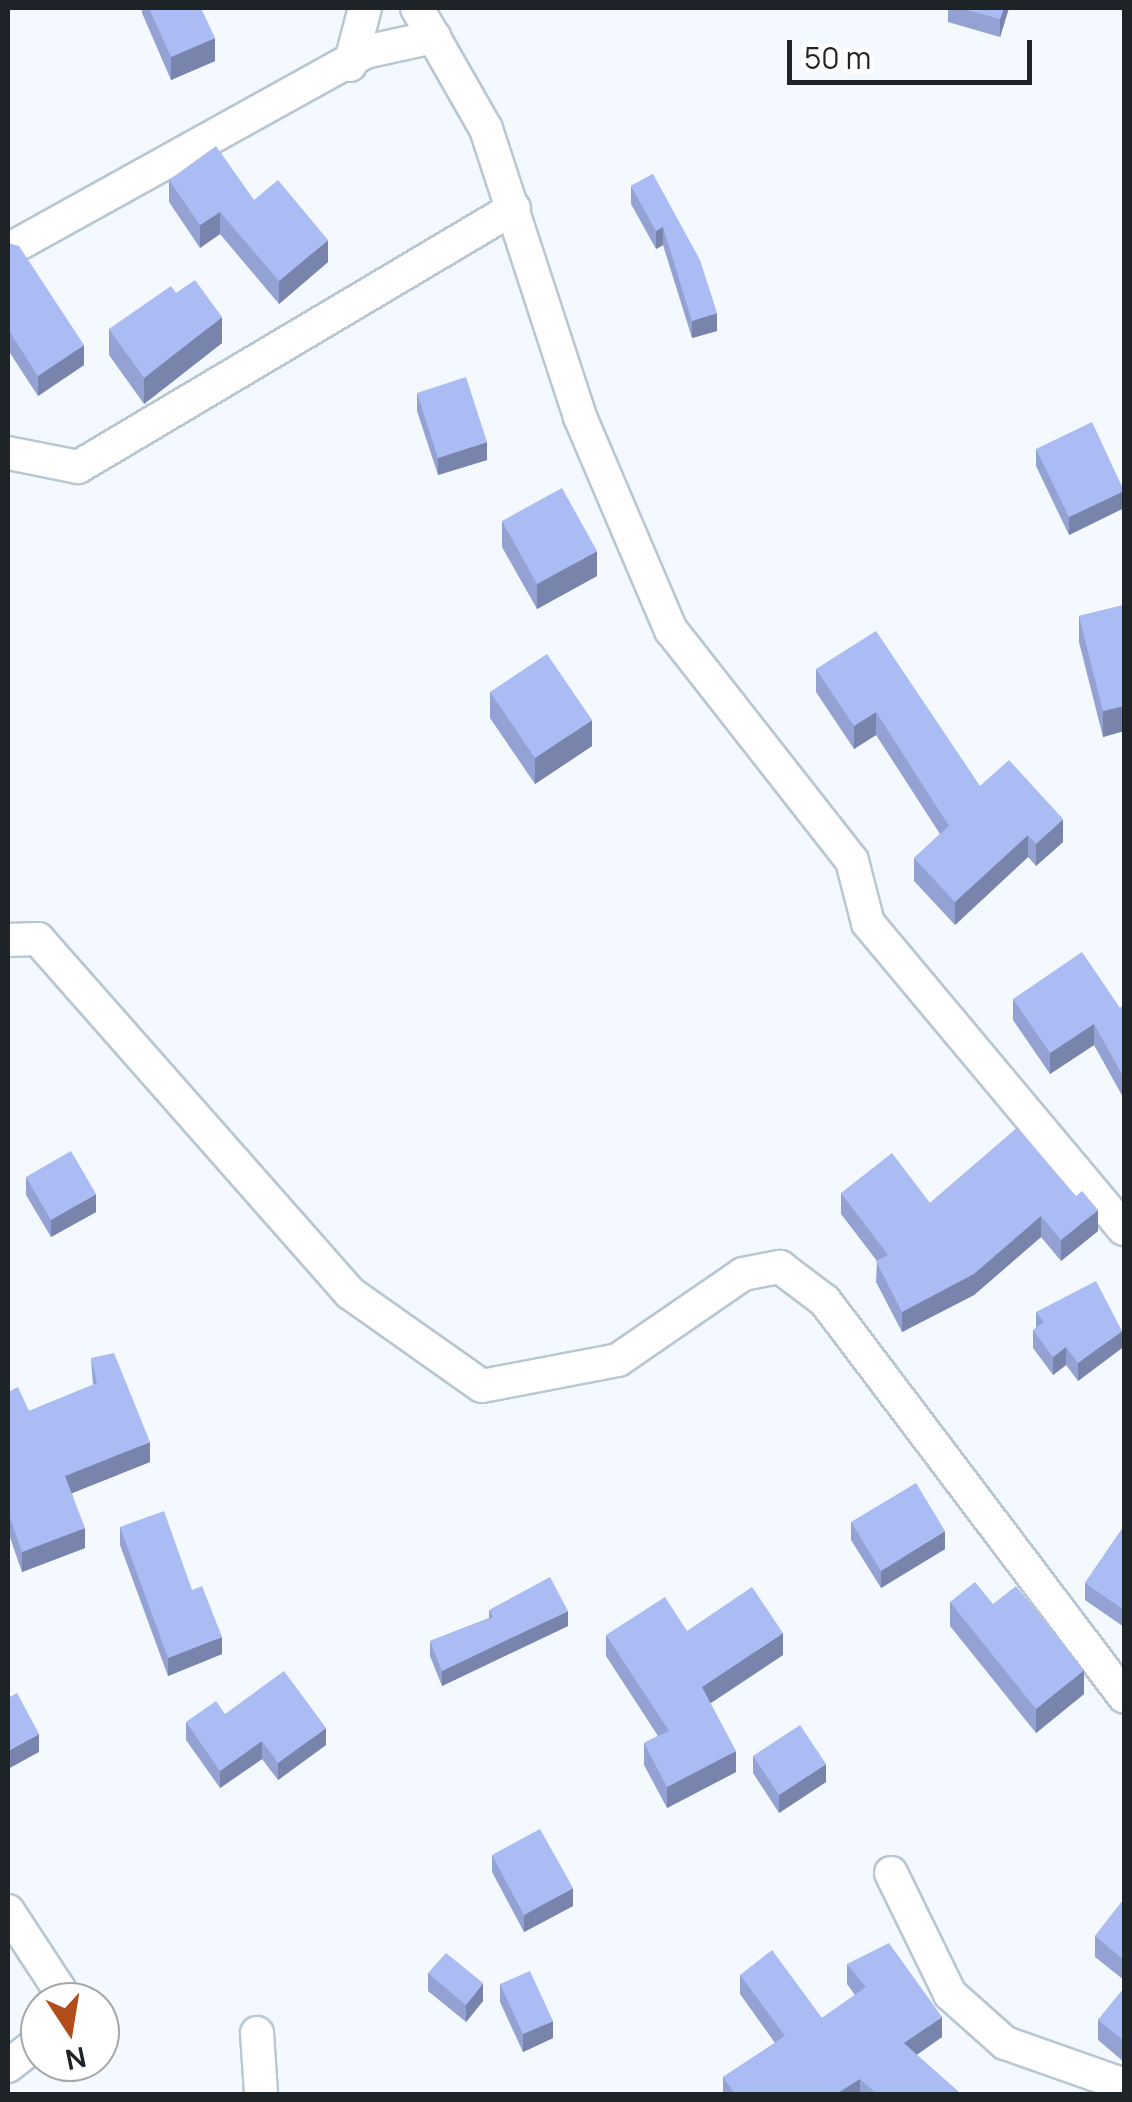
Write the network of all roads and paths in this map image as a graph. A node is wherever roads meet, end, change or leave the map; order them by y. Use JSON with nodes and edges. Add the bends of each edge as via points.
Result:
{"nodes":[{"id":1,"x":366,"y":8,"type":"edge"},
{"id":2,"x":417,"y":8,"type":"edge"},
{"id":3,"x":434,"y":37,"type":"junction"},
{"id":4,"x":350,"y":65,"type":"junction"},
{"id":5,"x":514,"y":208,"type":"junction"},
{"id":6,"x":8,"y":250,"type":"edge"},
{"id":7,"x":8,"y":453,"type":"edge"},
{"id":8,"x":8,"y":940,"type":"edge"},
{"id":9,"x":1124,"y":1228,"type":"edge"},
{"id":10,"x":1124,"y":1697,"type":"edge"},
{"id":11,"x":892,"y":1873,"type":"dead end"},
{"id":12,"x":8,"y":1910,"type":"edge"},
{"id":13,"x":55,"y":1982,"type":"edge"},
{"id":14,"x":257,"y":2034,"type":"dead end"},
{"id":15,"x":1124,"y":2085,"type":"edge"},
{"id":16,"x":261,"y":2094,"type":"edge"}],
"edges":[{"from":1,"to":4,"type":"street"},
{"from":2,"to":3,"type":"street"},
{"from":3,"to":4,"type":"street","via":[[365,52]]},
{"from":3,"to":5,"type":"street","via":[[486,129]]},
{"from":4,"to":6,"type":"street"},
{"from":5,"to":7,"type":"street","via":[[78,467]]},
{"from":5,"to":9,"type":"street","via":[[580,417],[671,630],[852,862],[868,923]]},
{"from":8,"to":10,"type":"street","via":[[38,939],[350,1293],[482,1386],[618,1360],[743,1274],[780,1267],[825,1301]]},
{"from":11,"to":15,"type":"street","via":[[950,1994],[1005,2043]]},
{"from":12,"to":13,"type":"street"},
{"from":14,"to":16,"type":"street"}]}
